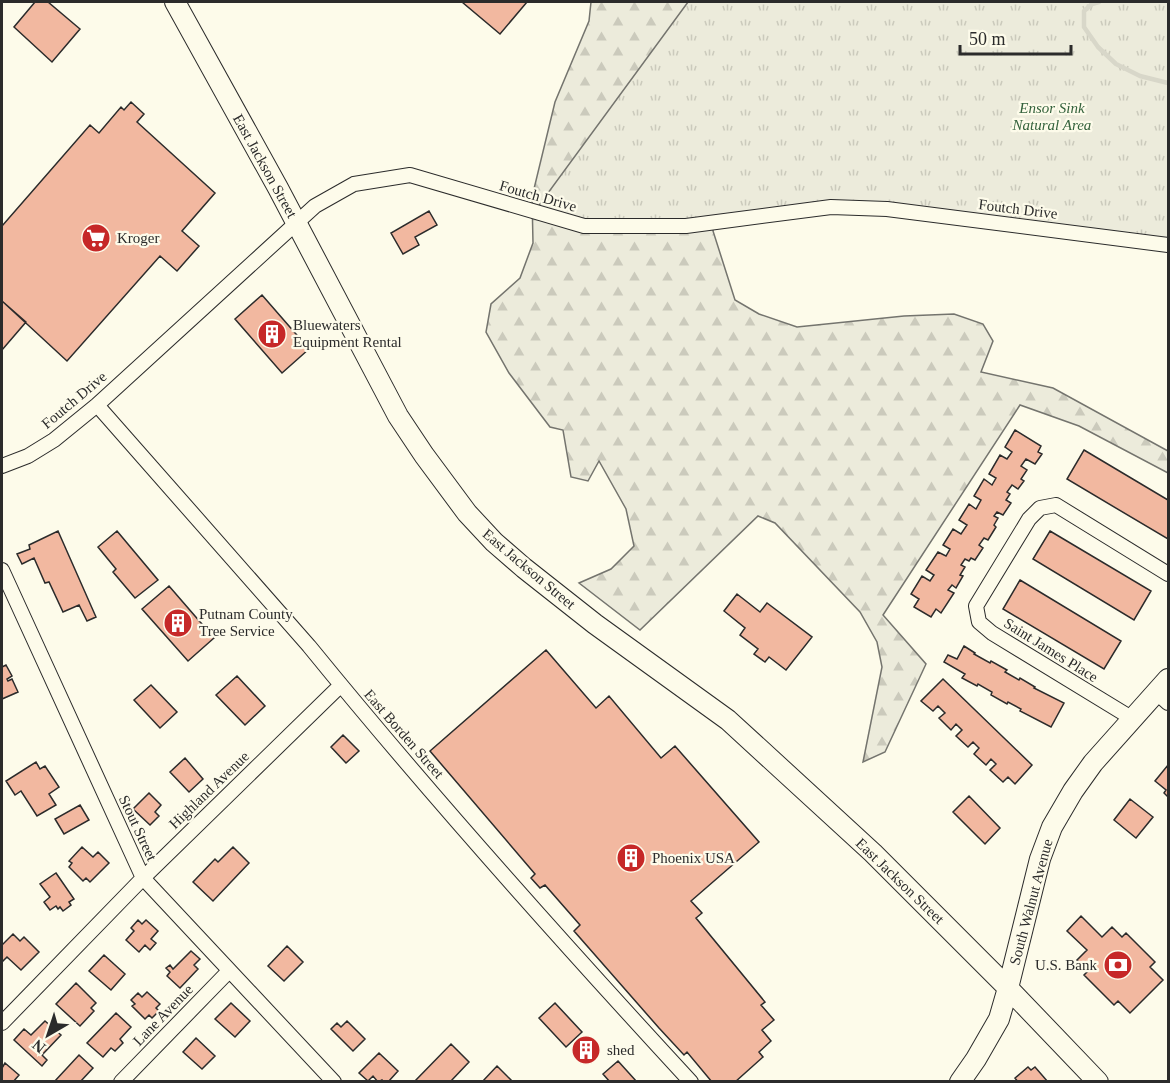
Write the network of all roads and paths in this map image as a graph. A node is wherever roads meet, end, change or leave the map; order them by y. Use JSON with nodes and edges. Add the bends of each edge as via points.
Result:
{"nodes":[{"id":1,"x":175,"y":2,"type":"edge"},
{"id":2,"x":297,"y":224,"type":"junction"},
{"id":3,"x":1168,"y":244,"type":"edge"},
{"id":4,"x":97,"y":405,"type":"junction"},
{"id":5,"x":2,"y":466,"type":"edge"},
{"id":6,"x":2,"y":570,"type":"edge"},
{"id":7,"x":1168,"y":573,"type":"edge"},
{"id":8,"x":341,"y":686,"type":"junction"},
{"id":9,"x":1164,"y":692,"type":"edge"},
{"id":10,"x":1133,"y":719,"type":"junction"},
{"id":11,"x":142,"y":878,"type":"junction"},
{"id":12,"x":229,"y":970,"type":"junction"},
{"id":13,"x":1008,"y":988,"type":"junction"},
{"id":14,"x":2,"y":1023,"type":"edge"},
{"id":15,"x":121,"y":1082,"type":"edge"},
{"id":16,"x":334,"y":1082,"type":"edge"},
{"id":17,"x":691,"y":1082,"type":"edge"},
{"id":18,"x":960,"y":1082,"type":"edge"},
{"id":19,"x":1098,"y":1082,"type":"edge"}],
"edges":[{"from":1,"to":2,"type":"street","name":"East Jackson Street"},
{"from":2,"to":3,"type":"street","name":"Foutch Drive","via":[[315,206],[354,184],[410,175],[584,226],[686,226],[831,207],[887,209]]},
{"from":2,"to":4,"type":"street","name":"Foutch Drive"},
{"from":2,"to":13,"type":"street","name":"East Jackson Street","via":[[399,416],[467,513],[533,575],[728,720],[873,854]]},
{"from":4,"to":5,"type":"street","name":"Foutch Drive","via":[[54,440]]},
{"from":4,"to":8,"type":"street","name":"East Borden Street"},
{"from":6,"to":11,"type":"street","name":"Stout Street"},
{"from":7,"to":10,"type":"street","name":"Saint James Place","via":[[1056,505],[1040,508],[1029,519],[976,606],[979,622],[992,633]]},
{"from":8,"to":11,"type":"street","name":"Highland Avenue"},
{"from":8,"to":17,"type":"street","name":"East Borden Street","via":[[530,906]]},
{"from":9,"to":10,"type":"street","name":"South Walnut Avenue"},
{"from":10,"to":13,"type":"street","name":"South Walnut Avenue","via":[[1093,763],[1052,827],[1040,859]]},
{"from":11,"to":12,"type":"street","name":"Stout Street"},
{"from":11,"to":14,"type":"street","name":"Highland Avenue"},
{"from":12,"to":15,"type":"street","name":"Lane Avenue"},
{"from":12,"to":16,"type":"street","name":"Stout Street"},
{"from":13,"to":18,"type":"street","name":"South Walnut Avenue","via":[[999,1018]]},
{"from":13,"to":19,"type":"street","name":"East Jackson Street"}]}
